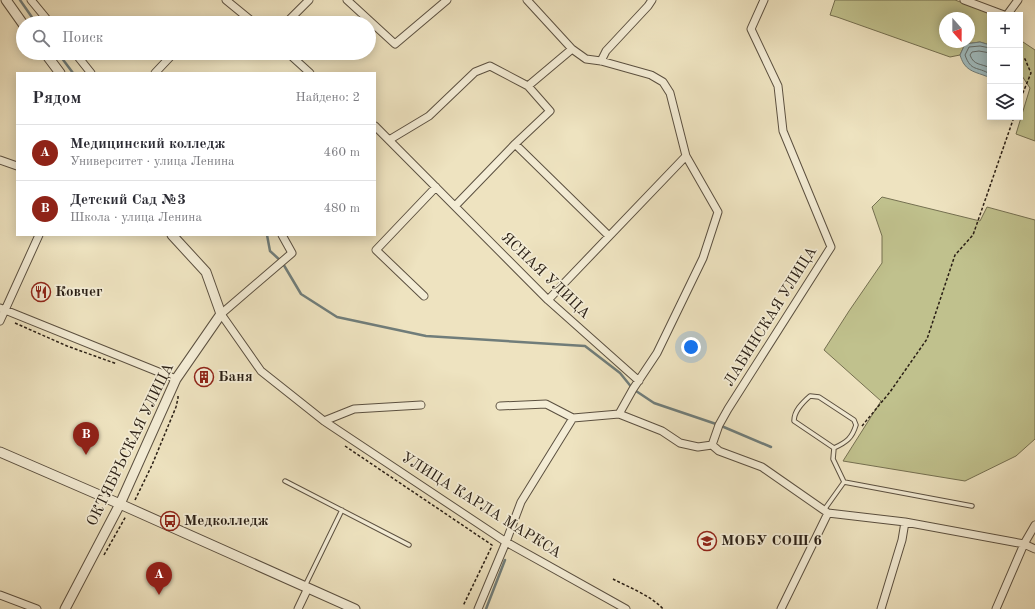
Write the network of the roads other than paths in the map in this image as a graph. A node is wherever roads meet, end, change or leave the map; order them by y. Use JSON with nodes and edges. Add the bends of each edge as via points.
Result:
{"nodes":[{"id":1,"x":6,"y":0,"type":"edge"},
{"id":2,"x":31,"y":0,"type":"edge"},
{"id":3,"x":226,"y":0,"type":"edge"},
{"id":4,"x":309,"y":0,"type":"edge"},
{"id":5,"x":346,"y":0,"type":"edge"},
{"id":6,"x":448,"y":0,"type":"edge"},
{"id":7,"x":527,"y":0,"type":"edge"},
{"id":8,"x":652,"y":0,"type":"edge"},
{"id":9,"x":764,"y":0,"type":"edge"},
{"id":10,"x":964,"y":0,"type":"edge"},
{"id":11,"x":1018,"y":0,"type":"edge"},
{"id":12,"x":996,"y":12,"type":"edge"},
{"id":13,"x":1009,"y":12,"type":"edge"},
{"id":14,"x":17,"y":16,"type":"edge"},
{"id":15,"x":44,"y":16,"type":"edge"},
{"id":16,"x":245,"y":16,"type":"edge"},
{"id":17,"x":293,"y":16,"type":"edge"},
{"id":18,"x":364,"y":16,"type":"edge"},
{"id":19,"x":376,"y":27,"type":"edge"},
{"id":20,"x":572,"y":49,"type":"junction"},
{"id":21,"x":50,"y":60,"type":"edge"},
{"id":22,"x":81,"y":60,"type":"edge"},
{"id":23,"x":167,"y":60,"type":"edge"},
{"id":24,"x":296,"y":60,"type":"edge"},
{"id":25,"x":601,"y":61,"type":"junction"},
{"id":26,"x":59,"y":72,"type":"edge"},
{"id":27,"x":90,"y":72,"type":"edge"},
{"id":28,"x":156,"y":72,"type":"edge"},
{"id":29,"x":309,"y":72,"type":"edge"},
{"id":30,"x":528,"y":86,"type":"junction"},
{"id":31,"x":376,"y":127,"type":"edge"},
{"id":32,"x":389,"y":140,"type":"junction"},
{"id":33,"x":515,"y":144,"type":"junction"},
{"id":34,"x":686,"y":156,"type":"junction"},
{"id":35,"x":0,"y":160,"type":"edge"},
{"id":36,"x":16,"y":166,"type":"edge"},
{"id":37,"x":436,"y":187,"type":"junction"},
{"id":38,"x":458,"y":203,"type":"dead end"},
{"id":39,"x":39,"y":236,"type":"edge"},
{"id":40,"x":171,"y":236,"type":"edge"},
{"id":41,"x":283,"y":236,"type":"edge"},
{"id":42,"x":609,"y":236,"type":"junction"},
{"id":43,"x":424,"y":296,"type":"dead end"},
{"id":44,"x":548,"y":300,"type":"junction"},
{"id":45,"x":2,"y":310,"type":"edge"},
{"id":46,"x":221,"y":314,"type":"junction"},
{"id":47,"x":0,"y":321,"type":"edge"},
{"id":48,"x":639,"y":381,"type":"junction"},
{"id":49,"x":174,"y":382,"type":"junction"},
{"id":50,"x":421,"y":405,"type":"dead end"},
{"id":51,"x":500,"y":406,"type":"dead end"},
{"id":52,"x":619,"y":414,"type":"junction"},
{"id":53,"x":573,"y":418,"type":"junction"},
{"id":54,"x":324,"y":421,"type":"junction"},
{"id":55,"x":712,"y":445,"type":"junction"},
{"id":56,"x":834,"y":448,"type":"junction"},
{"id":57,"x":0,"y":452,"type":"edge"},
{"id":58,"x":286,"y":481,"type":"dead end"},
{"id":59,"x":844,"y":482,"type":"junction"},
{"id":60,"x":120,"y":504,"type":"junction"},
{"id":61,"x":972,"y":506,"type":"dead end"},
{"id":62,"x":342,"y":510,"type":"junction"},
{"id":63,"x":826,"y":512,"type":"junction"},
{"id":64,"x":905,"y":522,"type":"junction"},
{"id":65,"x":1035,"y":525,"type":"edge"},
{"id":66,"x":506,"y":542,"type":"junction"},
{"id":67,"x":1024,"y":544,"type":"junction"},
{"id":68,"x":409,"y":545,"type":"dead end"},
{"id":69,"x":1035,"y":549,"type":"edge"},
{"id":70,"x":306,"y":587,"type":"junction"},
{"id":71,"x":0,"y":595,"type":"edge"},
{"id":72,"x":37,"y":609,"type":"edge"},
{"id":73,"x":65,"y":609,"type":"edge"},
{"id":74,"x":298,"y":609,"type":"edge"},
{"id":75,"x":355,"y":609,"type":"edge"},
{"id":76,"x":478,"y":609,"type":"edge"},
{"id":77,"x":626,"y":609,"type":"edge"},
{"id":78,"x":781,"y":609,"type":"edge"},
{"id":79,"x":881,"y":609,"type":"edge"},
{"id":80,"x":996,"y":609,"type":"edge"}],
"edges":[{"from":1,"to":14,"type":"street"},
{"from":2,"to":15,"type":"street"},
{"from":3,"to":16,"type":"street"},
{"from":4,"to":17,"type":"street"},
{"from":5,"to":18,"type":"street"},
{"from":6,"to":19,"type":"street","via":[[395,44]]},
{"from":7,"to":20,"type":"street"},
{"from":8,"to":25,"type":"street","via":[[606,51]]},
{"from":9,"to":55,"type":"street","name":"ЛАБИНСКАЯ УЛИЦА","via":[[751,29],[778,86],[783,131],[831,247],[728,409]]},
{"from":10,"to":12,"type":"street"},
{"from":11,"to":13,"type":"street"},
{"from":20,"to":25,"type":"street","via":[[586,59]]},
{"from":20,"to":30,"type":"street"},
{"from":21,"to":26,"type":"street"},
{"from":22,"to":27,"type":"street"},
{"from":23,"to":28,"type":"street"},
{"from":24,"to":29,"type":"street"},
{"from":25,"to":34,"type":"street","via":[[651,76],[662,82],[670,93]]},
{"from":30,"to":32,"type":"street","via":[[490,66],[475,72],[429,116]]},
{"from":30,"to":33,"type":"street","via":[[550,110]]},
{"from":31,"to":32,"type":"street","name":"ЯСНАЯ УЛИЦА"},
{"from":32,"to":37,"type":"street","name":"ЯСНАЯ УЛИЦА"},
{"from":33,"to":38,"type":"street"},
{"from":33,"to":42,"type":"street"},
{"from":34,"to":42,"type":"street"},
{"from":34,"to":48,"type":"street","via":[[718,212],[703,258],[657,353]]},
{"from":35,"to":36,"type":"street"},
{"from":37,"to":43,"type":"street","via":[[376,250]]},
{"from":37,"to":44,"type":"street","name":"ЯСНАЯ УЛИЦА"},
{"from":39,"to":45,"type":"street"},
{"from":40,"to":46,"type":"street","name":"УЛИЦА КАРЛА МАРКСА","via":[[206,272]]},
{"from":41,"to":46,"type":"street","name":"ОКТЯБРЬСКАЯ УЛИЦА","via":[[292,253]]},
{"from":42,"to":44,"type":"street"},
{"from":44,"to":48,"type":"street","name":"ЯСНАЯ УЛИЦА"},
{"from":45,"to":47,"type":"street"},
{"from":45,"to":49,"type":"street"},
{"from":46,"to":49,"type":"street","name":"ОКТЯБРЬСКАЯ УЛИЦА"},
{"from":46,"to":54,"type":"street","name":"УЛИЦА КАРЛА МАРКСА","via":[[261,371]]},
{"from":48,"to":52,"type":"street"},
{"from":49,"to":60,"type":"street","name":"ОКТЯБРЬСКАЯ УЛИЦА"},
{"from":50,"to":54,"type":"street","via":[[354,409]]},
{"from":51,"to":53,"type":"street","via":[[546,404]]},
{"from":52,"to":53,"type":"street"},
{"from":52,"to":55,"type":"street","via":[[662,431],[680,443],[698,447]]},
{"from":53,"to":66,"type":"street","via":[[521,502]]},
{"from":54,"to":66,"type":"street","name":"УЛИЦА КАРЛА МАРКСА"},
{"from":55,"to":63,"type":"street","via":[[719,451],[762,467]]},
{"from":56,"to":56,"type":"lane","via":[[794,421],[794,415],[810,396],[819,397],[854,420],[856,425],[853,433],[845,443]]},
{"from":56,"to":59,"type":"lane","via":[[833,459]]},
{"from":57,"to":60,"type":"street"},
{"from":58,"to":62,"type":"lane"},
{"from":59,"to":61,"type":"lane"},
{"from":59,"to":63,"type":"lane"},
{"from":60,"to":70,"type":"street"},
{"from":60,"to":73,"type":"street","name":"ОКТЯБРЬСКАЯ УЛИЦА"},
{"from":62,"to":68,"type":"lane"},
{"from":62,"to":70,"type":"lane"},
{"from":63,"to":64,"type":"street"},
{"from":63,"to":78,"type":"street"},
{"from":64,"to":67,"type":"street"},
{"from":64,"to":79,"type":"street"},
{"from":65,"to":67,"type":"street"},
{"from":66,"to":76,"type":"street"},
{"from":66,"to":77,"type":"street","name":"УЛИЦА КАРЛА МАРКСА"},
{"from":67,"to":69,"type":"street"},
{"from":67,"to":80,"type":"street"},
{"from":70,"to":74,"type":"street"},
{"from":70,"to":75,"type":"street"},
{"from":71,"to":72,"type":"street"}]}
